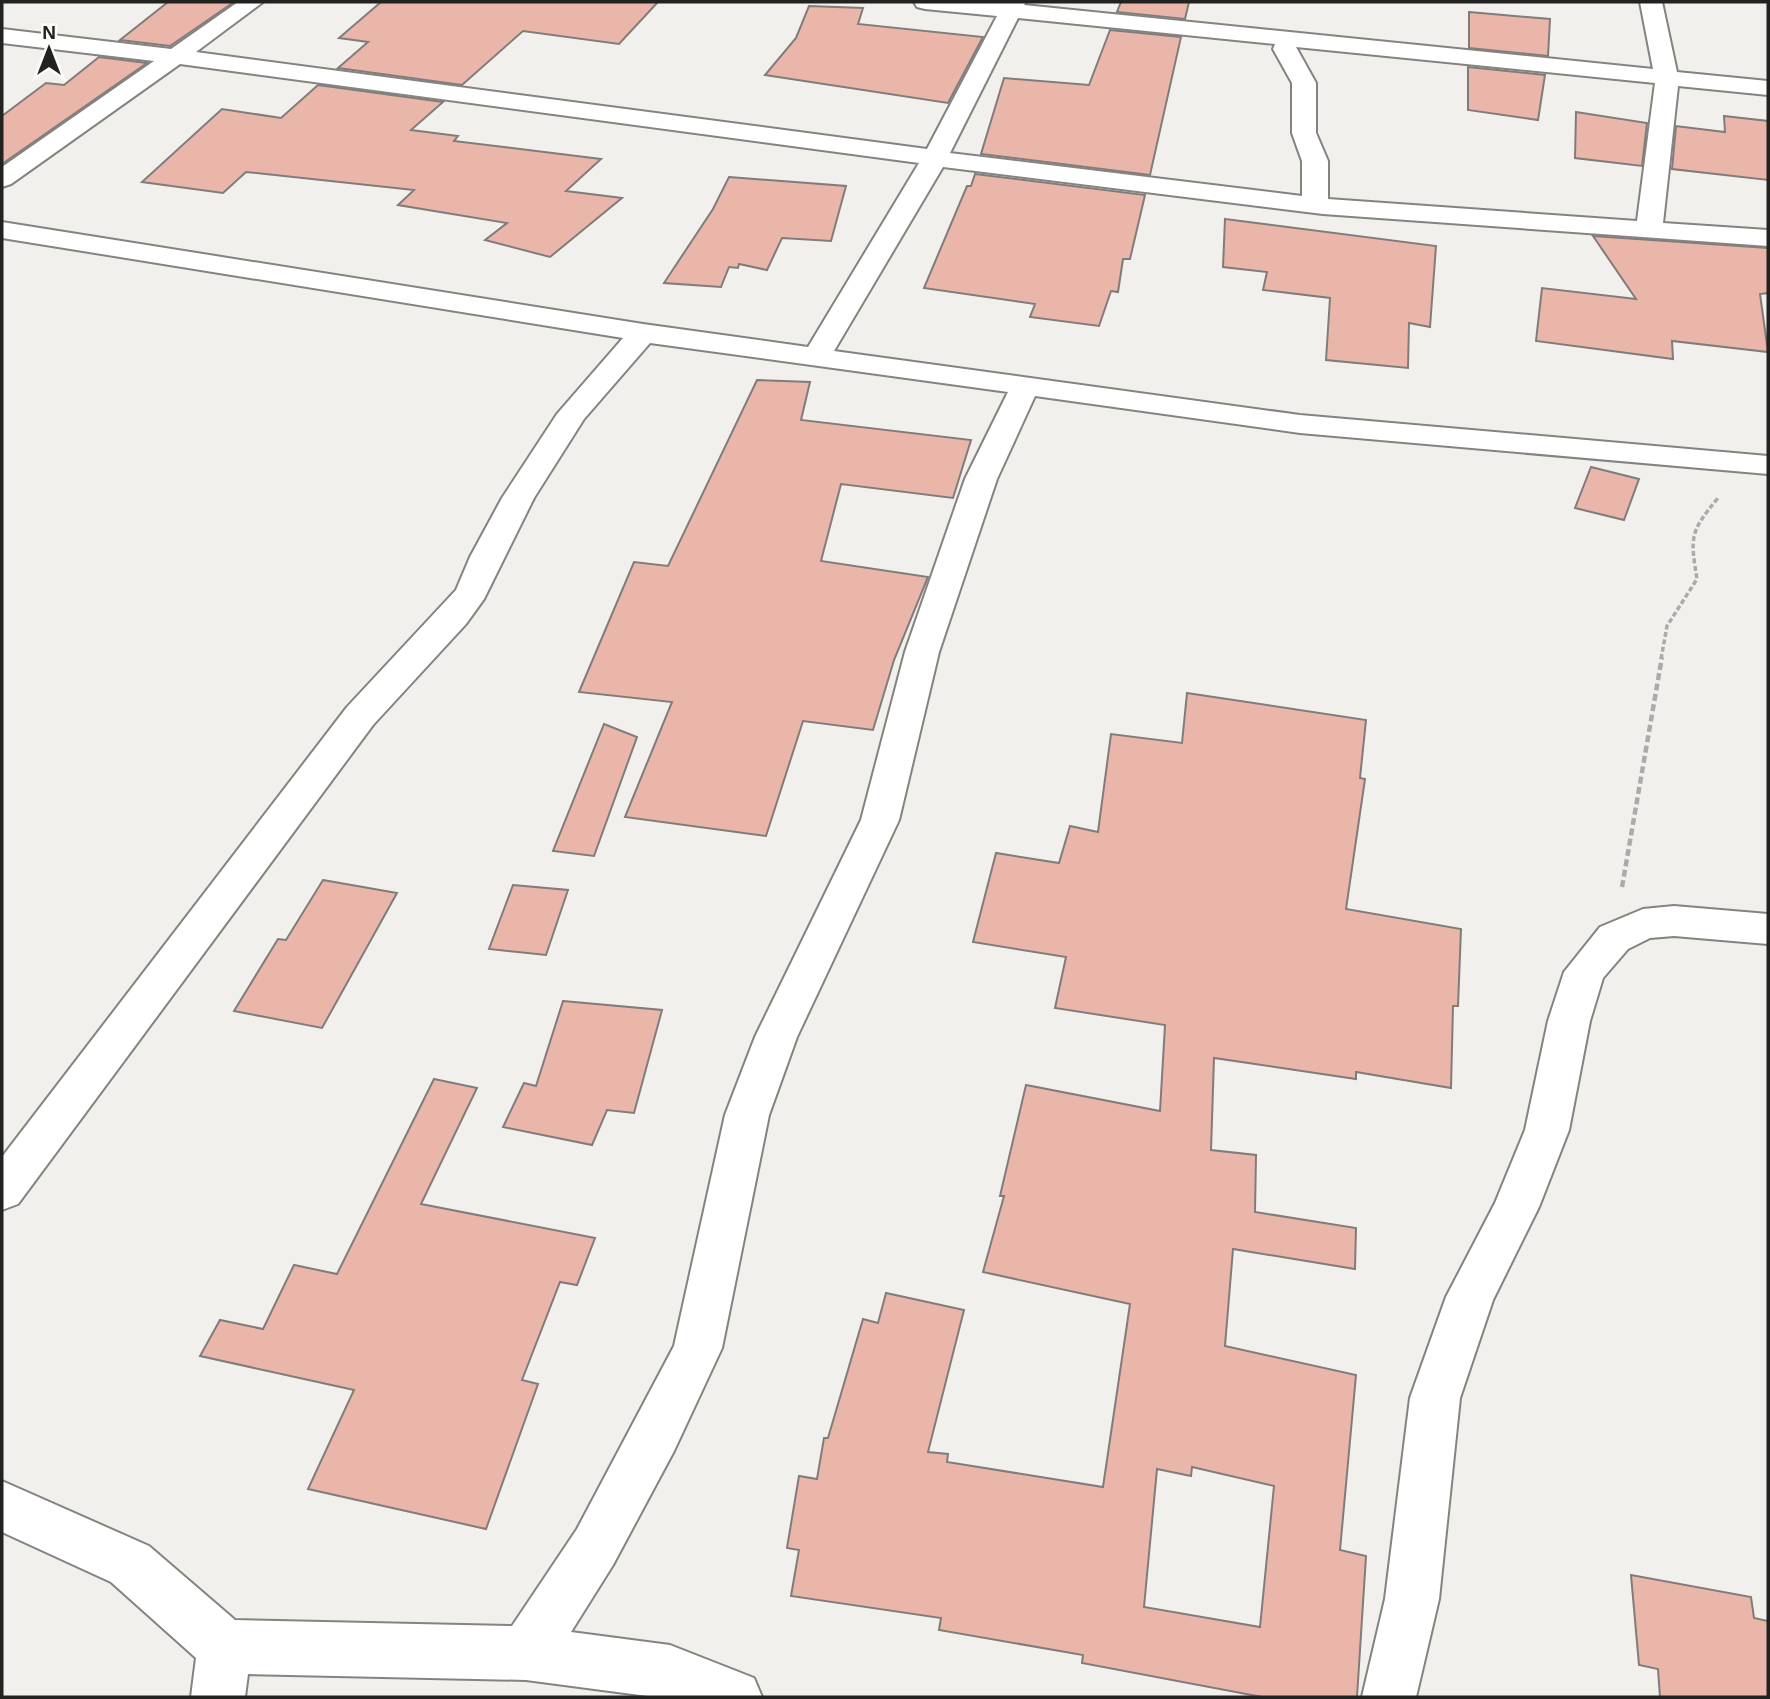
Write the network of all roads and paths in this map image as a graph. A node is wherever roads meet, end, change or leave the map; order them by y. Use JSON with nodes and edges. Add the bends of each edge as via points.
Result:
{"nodes":[{"id":1,"x":252,"y":2,"type":"edge"},
{"id":2,"x":925,"y":2,"type":"edge"},
{"id":3,"x":1651,"y":2,"type":"edge"},
{"id":4,"x":1013,"y":6,"type":"edge"},
{"id":5,"x":2,"y":36,"type":"edge"},
{"id":6,"x":1289,"y":38,"type":"junction"},
{"id":7,"x":180,"y":56,"type":"junction"},
{"id":8,"x":1667,"y":78,"type":"junction"},
{"id":9,"x":1768,"y":88,"type":"edge"},
{"id":10,"x":934,"y":158,"type":"junction"},
{"id":11,"x":2,"y":179,"type":"edge"},
{"id":12,"x":1315,"y":205,"type":"junction"},
{"id":13,"x":1649,"y":229,"type":"junction"},
{"id":14,"x":2,"y":230,"type":"edge"},
{"id":15,"x":1768,"y":238,"type":"edge"},
{"id":16,"x":643,"y":333,"type":"junction"},
{"id":17,"x":817,"y":355,"type":"junction"},
{"id":18,"x":1026,"y":385,"type":"junction"},
{"id":19,"x":1768,"y":465,"type":"edge"},
{"id":20,"x":1722,"y":494,"type":"dead end"},
{"id":21,"x":1768,"y":929,"type":"edge"},
{"id":22,"x":1622,"y":934,"type":"junction"},
{"id":23,"x":2,"y":1191,"type":"edge"},
{"id":24,"x":2,"y":1506,"type":"edge"},
{"id":25,"x":526,"y":1653,"type":"junction"},
{"id":26,"x":222,"y":1672,"type":"edge"},
{"id":27,"x":735,"y":1697,"type":"edge"},
{"id":28,"x":1389,"y":1697,"type":"edge"}],
"edges":[{"from":1,"to":7,"type":"street"},
{"from":2,"to":4,"type":"street"},
{"from":3,"to":8,"type":"street"},
{"from":4,"to":6,"type":"street"},
{"from":4,"to":10,"type":"street"},
{"from":5,"to":7,"type":"street"},
{"from":6,"to":8,"type":"street"},
{"from":6,"to":12,"type":"street","via":[[1284,49],[1304,83],[1304,133],[1315,161]]},
{"from":7,"to":10,"type":"street"},
{"from":7,"to":11,"type":"street"},
{"from":8,"to":9,"type":"street"},
{"from":8,"to":13,"type":"street"},
{"from":10,"to":12,"type":"street"},
{"from":10,"to":17,"type":"street"},
{"from":12,"to":13,"type":"street"},
{"from":13,"to":15,"type":"street"},
{"from":14,"to":16,"type":"street"},
{"from":16,"to":17,"type":"street"},
{"from":16,"to":23,"type":"street","via":[[572,414],[518,498],[472,592],[360,716]]},
{"from":17,"to":18,"type":"street"},
{"from":18,"to":19,"type":"street","via":[[1300,424]]},
{"from":18,"to":25,"type":"street","via":[[981,480],[922,652],[880,820],[776,1037],[747,1115],[698,1348],[595,1547]]},
{"from":20,"to":22,"type":"path","via":[[1700,520],[1691,541],[1697,579],[1667,626],[1622,891]]},
{"from":21,"to":22,"type":"street","via":[[1674,921],[1643,924]]},
{"from":22,"to":28,"type":"street","via":[[1584,972],[1547,1130],[1516,1206],[1470,1297],[1435,1398],[1412,1600]]},
{"from":24,"to":26,"type":"street","via":[[130,1564]]},
{"from":25,"to":26,"type":"street"},
{"from":25,"to":27,"type":"street","via":[[670,1672]]}]}
